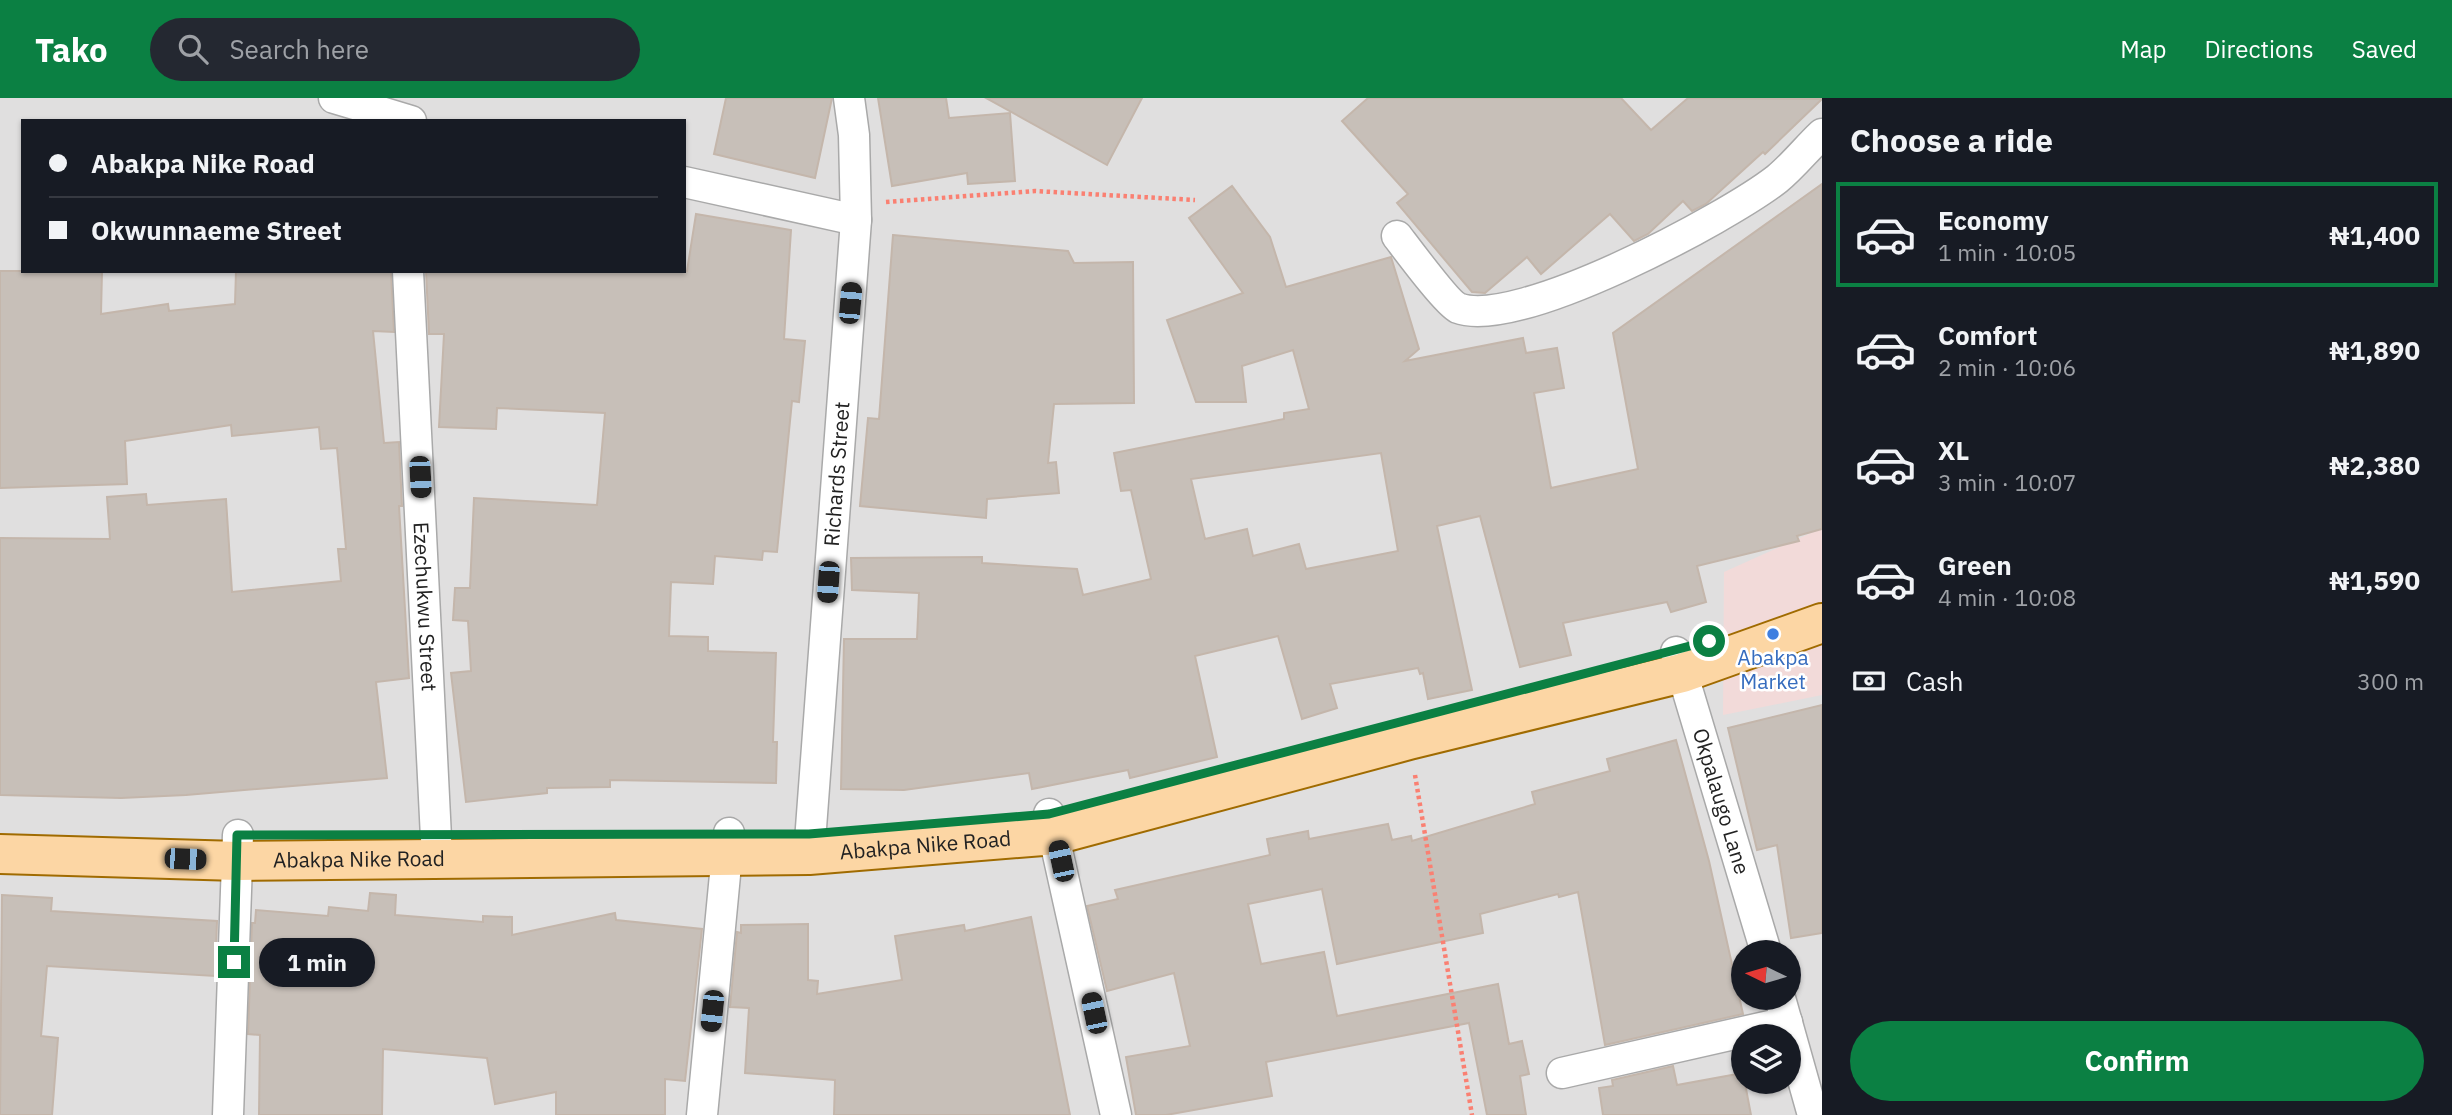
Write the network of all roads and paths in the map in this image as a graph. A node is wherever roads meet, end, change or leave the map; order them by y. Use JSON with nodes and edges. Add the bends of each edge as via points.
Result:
{"nodes":[{"id":1,"x":334,"y":98,"type":"edge"},
{"id":2,"x":849,"y":98,"type":"edge"},
{"id":3,"x":404,"y":119,"type":"edge"},
{"id":4,"x":1822,"y":134,"type":"edge"},
{"id":5,"x":686,"y":182,"type":"edge"},
{"id":6,"x":1195,"y":200,"type":"dead end"},
{"id":7,"x":856,"y":220,"type":"junction"},
{"id":8,"x":1397,"y":236,"type":"dead end"},
{"id":9,"x":408,"y":273,"type":"edge"},
{"id":10,"x":1822,"y":600,"type":"edge"},
{"id":11,"x":1822,"y":622,"type":"edge"},
{"id":12,"x":1679,"y":662,"type":"junction"},
{"id":13,"x":1409,"y":740,"type":"junction"},
{"id":14,"x":1052,"y":825,"type":"junction"},
{"id":15,"x":0,"y":832,"type":"edge"},
{"id":16,"x":728,"y":844,"type":"junction"},
{"id":17,"x":809,"y":844,"type":"junction"},
{"id":18,"x":436,"y":845,"type":"junction"},
{"id":19,"x":238,"y":848,"type":"junction"},
{"id":20,"x":0,"y":854,"type":"edge"},
{"id":21,"x":1762,"y":940,"type":"edge"},
{"id":22,"x":1783,"y":1010,"type":"edge"},
{"id":23,"x":1562,"y":1073,"type":"dead end"},
{"id":24,"x":228,"y":1115,"type":"edge"},
{"id":25,"x":702,"y":1115,"type":"edge"},
{"id":26,"x":1116,"y":1115,"type":"edge"},
{"id":27,"x":1472,"y":1115,"type":"edge"},
{"id":28,"x":1812,"y":1115,"type":"edge"}],
"edges":[{"from":1,"to":3,"type":"street"},
{"from":2,"to":7,"type":"street","name":"Richards Street"},
{"from":4,"to":8,"type":"street","via":[[1777,178],[1682,238],[1531,303],[1477,312],[1456,307]]},
{"from":5,"to":7,"type":"street"},
{"from":6,"to":7,"type":"path","via":[[1035,191],[878,203]]},
{"from":7,"to":17,"type":"street","name":"Richards Street"},
{"from":9,"to":18,"type":"street","name":"Ezechukwu Street"},
{"from":10,"to":12,"type":"main road","name":"Abakpa Nike Road"},
{"from":11,"to":12,"type":"main road","name":"Abakpa Nike Road"},
{"from":12,"to":13,"type":"main road","name":"Abakpa Nike Road"},
{"from":12,"to":14,"type":"main road","name":"Abakpa Nike Road"},
{"from":12,"to":21,"type":"street","name":"Okpalaugo Lane"},
{"from":13,"to":14,"type":"main road","name":"Abakpa Nike Road"},
{"from":13,"to":27,"type":"path"},
{"from":14,"to":17,"type":"main road","name":"Abakpa Nike Road"},
{"from":14,"to":26,"type":"street"},
{"from":15,"to":19,"type":"main road","name":"Abakpa Nike Road"},
{"from":16,"to":17,"type":"main road","name":"Abakpa Nike Road"},
{"from":16,"to":18,"type":"main road","name":"Abakpa Nike Road"},
{"from":16,"to":25,"type":"street"},
{"from":18,"to":19,"type":"main road","name":"Abakpa Nike Road"},
{"from":19,"to":20,"type":"main road","name":"Abakpa Nike Road"},
{"from":19,"to":24,"type":"street"},
{"from":22,"to":23,"type":"street"},
{"from":22,"to":28,"type":"street"}]}
